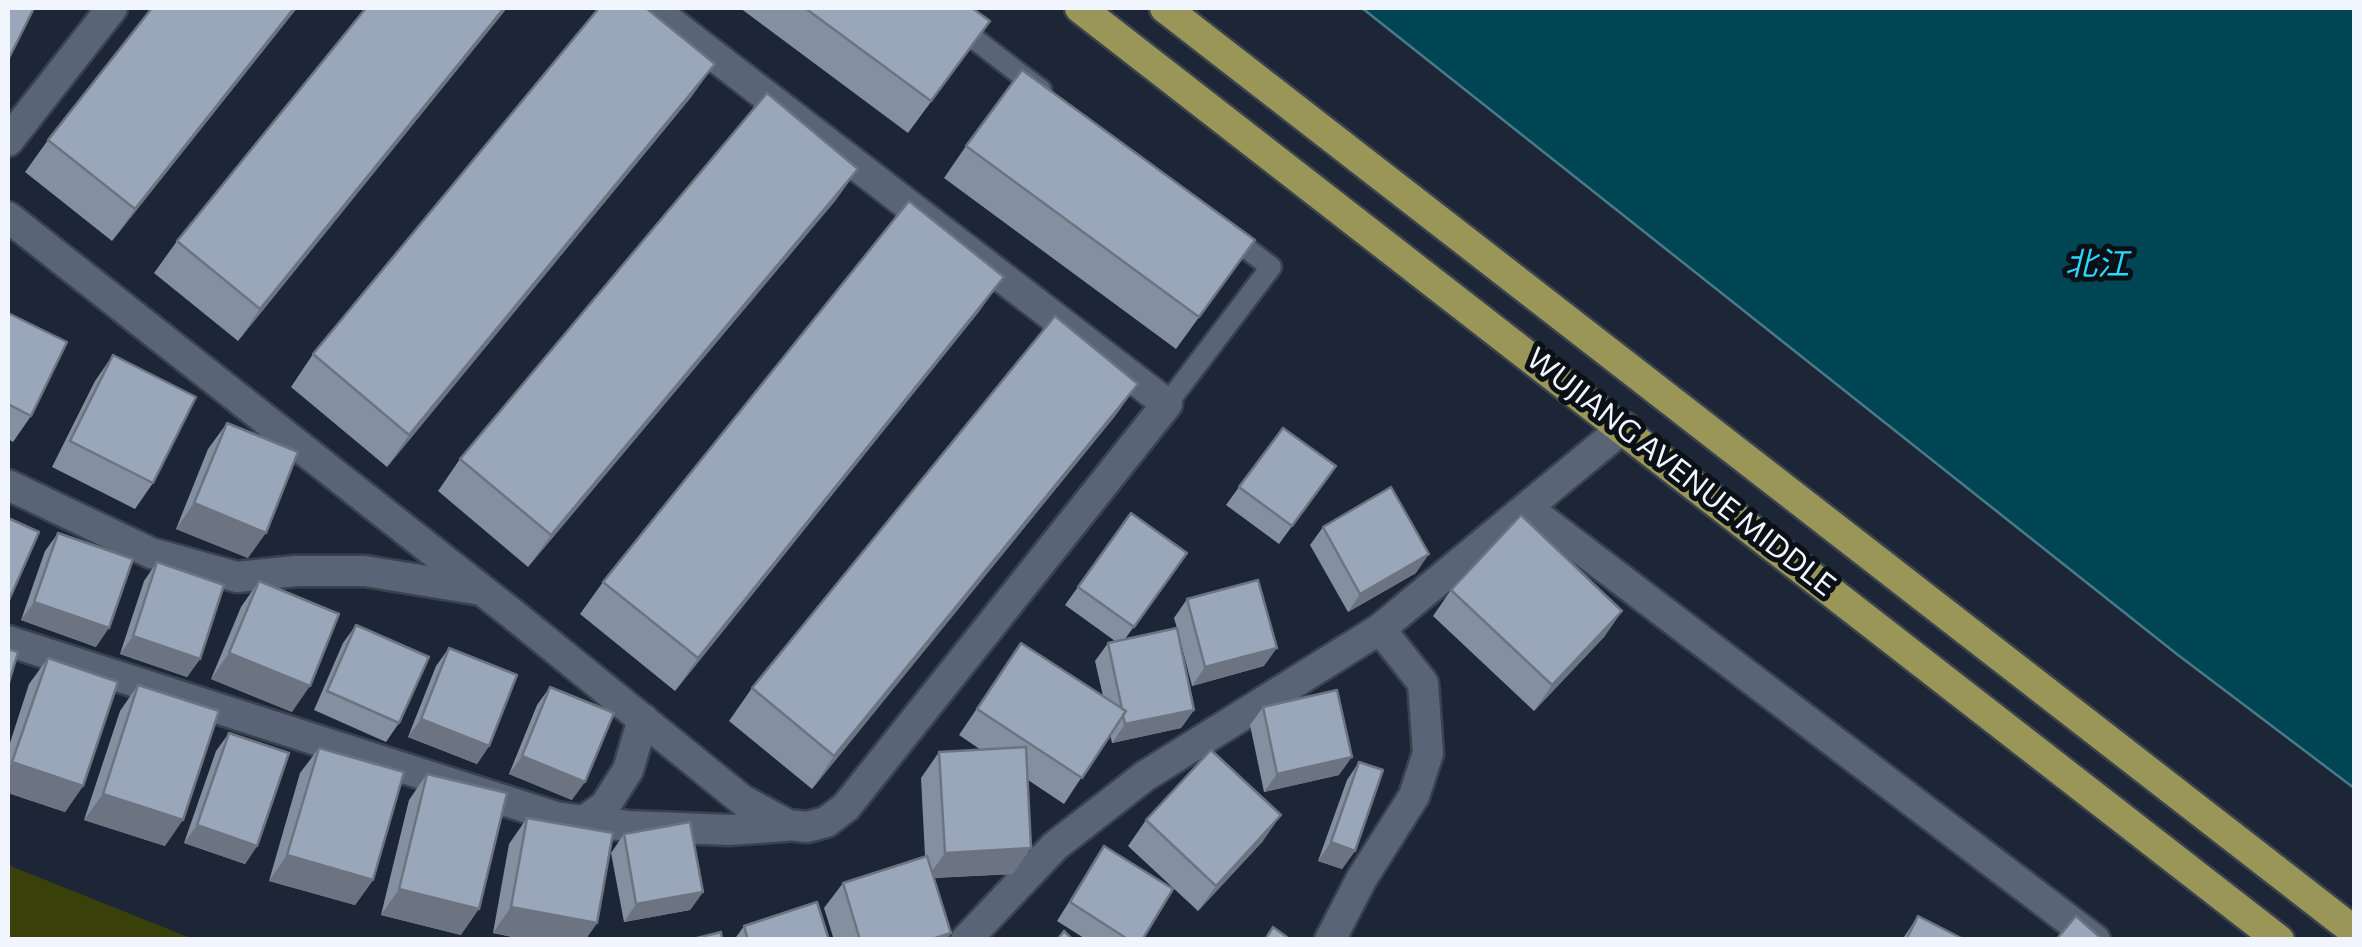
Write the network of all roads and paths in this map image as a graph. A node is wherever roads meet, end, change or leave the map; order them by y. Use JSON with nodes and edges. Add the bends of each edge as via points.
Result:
{"nodes":[{"id":1,"x":112,"y":8,"type":"edge"},
{"id":2,"x":652,"y":8,"type":"edge"},
{"id":3,"x":934,"y":8,"type":"edge"},
{"id":4,"x":1080,"y":8,"type":"edge"},
{"id":5,"x":1165,"y":8,"type":"edge"},
{"id":6,"x":1057,"y":102,"type":"edge"},
{"id":7,"x":8,"y":141,"type":"edge"},
{"id":8,"x":8,"y":216,"type":"edge"},
{"id":9,"x":1210,"y":220,"type":"edge"},
{"id":10,"x":1167,"y":404,"type":"junction"},
{"id":11,"x":1624,"y":428,"type":"junction"},
{"id":12,"x":8,"y":485,"type":"edge"},
{"id":13,"x":1527,"y":508,"type":"junction"},
{"id":14,"x":484,"y":590,"type":"junction"},
{"id":15,"x":1380,"y":629,"type":"junction"},
{"id":16,"x":8,"y":642,"type":"edge"},
{"id":17,"x":642,"y":720,"type":"junction"},
{"id":18,"x":584,"y":821,"type":"junction"},
{"id":19,"x":788,"y":825,"type":"junction"},
{"id":20,"x":2354,"y":930,"type":"edge"},
{"id":21,"x":966,"y":940,"type":"edge"},
{"id":22,"x":1330,"y":940,"type":"edge"},
{"id":23,"x":2095,"y":940,"type":"edge"},
{"id":24,"x":2280,"y":940,"type":"edge"}],
"edges":[{"from":1,"to":7,"type":"street"},
{"from":2,"to":10,"type":"street"},
{"from":3,"to":6,"type":"lane"},
{"from":4,"to":11,"type":"main road","name":"WUJIANG AVENUE MIDDLE"},
{"from":5,"to":20,"type":"main road","name":"WUJIANG AVENUE MIDDLE"},
{"from":8,"to":14,"type":"street"},
{"from":9,"to":10,"type":"lane","via":[[1271,267]]},
{"from":10,"to":19,"type":"street","via":[[846,807],[826,822]]},
{"from":11,"to":13,"type":"street"},
{"from":11,"to":24,"type":"main road","name":"WUJIANG AVENUE MIDDLE"},
{"from":12,"to":14,"type":"street","via":[[151,554],[237,577],[365,571]]},
{"from":13,"to":15,"type":"street"},
{"from":13,"to":23,"type":"street"},
{"from":14,"to":17,"type":"street"},
{"from":15,"to":21,"type":"street","via":[[1145,776],[1055,846]]},
{"from":15,"to":22,"type":"street","via":[[1423,683],[1428,752],[1414,796]]},
{"from":16,"to":18,"type":"street"},
{"from":17,"to":18,"type":"street","via":[[628,770],[604,806]]},
{"from":17,"to":19,"type":"street","via":[[742,800]]},
{"from":18,"to":19,"type":"street","via":[[729,830]]}]}
